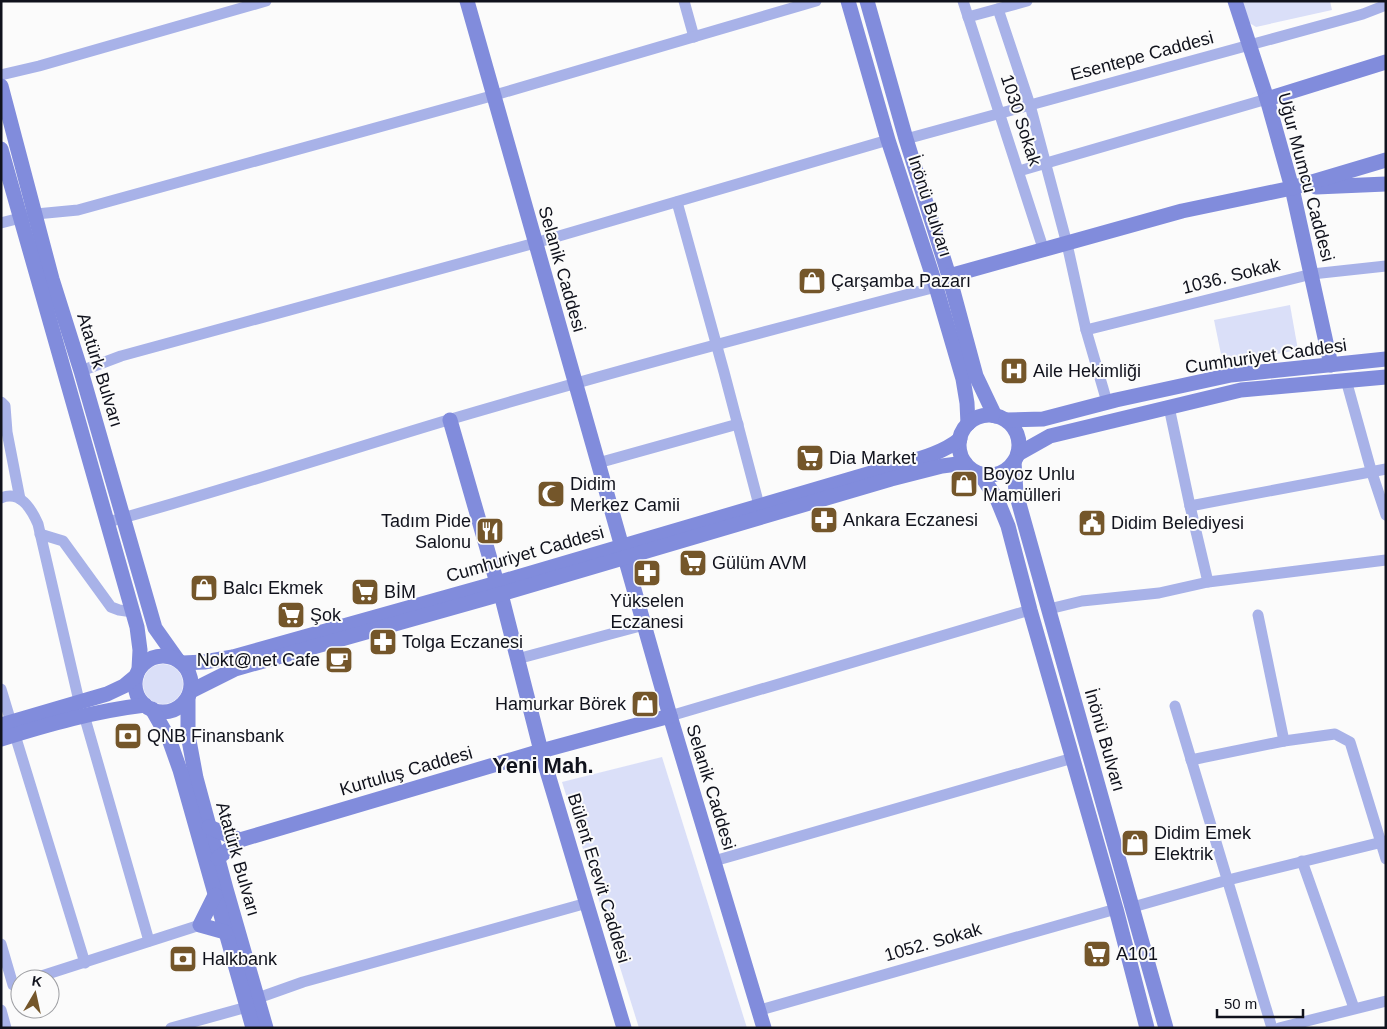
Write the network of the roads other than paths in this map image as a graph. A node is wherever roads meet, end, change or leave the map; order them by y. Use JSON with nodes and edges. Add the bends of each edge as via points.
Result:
{"nodes":[{"id":1,"x":266,"y":1,"type":"edge"},
{"id":2,"x":467,"y":1,"type":"edge"},
{"id":3,"x":684,"y":1,"type":"edge"},
{"id":4,"x":816,"y":1,"type":"edge"},
{"id":5,"x":848,"y":1,"type":"edge"},
{"id":6,"x":867,"y":1,"type":"edge"},
{"id":7,"x":963,"y":1,"type":"edge"},
{"id":8,"x":1026,"y":1,"type":"edge"},
{"id":9,"x":1235,"y":1,"type":"edge"},
{"id":10,"x":1386,"y":4,"type":"edge"},
{"id":11,"x":998,"y":9,"type":"junction"},
{"id":12,"x":968,"y":17,"type":"junction"},
{"id":13,"x":694,"y":37,"type":"junction"},
{"id":14,"x":1248,"y":45,"type":"junction"},
{"id":15,"x":1386,"y":62,"type":"edge"},
{"id":16,"x":1,"y":75,"type":"edge"},
{"id":17,"x":1,"y":86,"type":"edge"},
{"id":18,"x":495,"y":95,"type":"junction"},
{"id":19,"x":1267,"y":99,"type":"junction"},
{"id":20,"x":1030,"y":105,"type":"junction"},
{"id":21,"x":1000,"y":113,"type":"junction"},
{"id":22,"x":906,"y":139,"type":"junction"},
{"id":23,"x":888,"y":140,"type":"junction"},
{"id":24,"x":1,"y":149,"type":"edge"},
{"id":25,"x":1386,"y":160,"type":"edge"},
{"id":26,"x":1045,"y":164,"type":"junction"},
{"id":27,"x":1018,"y":171,"type":"junction"},
{"id":28,"x":1386,"y":184,"type":"edge"},
{"id":29,"x":1292,"y":188,"type":"junction"},
{"id":30,"x":677,"y":202,"type":"junction"},
{"id":31,"x":36,"y":214,"type":"junction"},
{"id":32,"x":20,"y":218,"type":"junction"},
{"id":33,"x":1,"y":223,"type":"edge"},
{"id":34,"x":536,"y":243,"type":"junction"},
{"id":35,"x":1067,"y":244,"type":"junction"},
{"id":36,"x":1044,"y":251,"type":"junction"},
{"id":37,"x":1386,"y":266,"type":"edge"},
{"id":38,"x":1312,"y":274,"type":"junction"},
{"id":39,"x":949,"y":276,"type":"junction"},
{"id":40,"x":936,"y":287,"type":"junction"},
{"id":41,"x":1086,"y":330,"type":"junction"},
{"id":42,"x":716,"y":344,"type":"junction"},
{"id":43,"x":1386,"y":359,"type":"edge"},
{"id":44,"x":1331,"y":364,"type":"junction"},
{"id":45,"x":81,"y":371,"type":"junction"},
{"id":46,"x":1386,"y":377,"type":"edge"},
{"id":47,"x":1346,"y":380,"type":"junction"},
{"id":48,"x":575,"y":384,"type":"junction"},
{"id":49,"x":1,"y":402,"type":"edge"},
{"id":50,"x":1107,"y":402,"type":"junction"},
{"id":51,"x":1169,"y":407,"type":"junction"},
{"id":52,"x":1000,"y":418,"type":"junction"},
{"id":53,"x":450,"y":420,"type":"junction"},
{"id":54,"x":738,"y":424,"type":"junction"},
{"id":55,"x":968,"y":424,"type":"junction"},
{"id":56,"x":960,"y":440,"type":"junction"},
{"id":57,"x":1016,"y":458,"type":"junction"},
{"id":58,"x":598,"y":462,"type":"junction"},
{"id":59,"x":965,"y":463,"type":"junction"},
{"id":60,"x":1386,"y":469,"type":"edge"},
{"id":61,"x":1371,"y":470,"type":"junction"},
{"id":62,"x":980,"y":474,"type":"junction"},
{"id":63,"x":1,"y":498,"type":"edge"},
{"id":64,"x":20,"y":499,"type":"junction"},
{"id":65,"x":759,"y":506,"type":"junction"},
{"id":66,"x":1190,"y":506,"type":"junction"},
{"id":67,"x":1386,"y":515,"type":"edge"},
{"id":68,"x":124,"y":518,"type":"junction"},
{"id":69,"x":108,"y":522,"type":"junction"},
{"id":70,"x":40,"y":534,"type":"junction"},
{"id":71,"x":623,"y":551,"type":"junction"},
{"id":72,"x":1386,"y":560,"type":"edge"},
{"id":73,"x":1208,"y":582,"type":"junction"},
{"id":74,"x":499,"y":588,"type":"junction"},
{"id":75,"x":1049,"y":609,"type":"junction"},
{"id":76,"x":1030,"y":610,"type":"junction"},
{"id":77,"x":133,"y":612,"type":"junction"},
{"id":78,"x":1258,"y":615,"type":"dead end"},
{"id":79,"x":644,"y":625,"type":"junction"},
{"id":80,"x":517,"y":659,"type":"junction"},
{"id":81,"x":180,"y":661,"type":"junction"},
{"id":82,"x":138,"y":673,"type":"junction"},
{"id":83,"x":1,"y":688,"type":"edge"},
{"id":84,"x":189,"y":694,"type":"junction"},
{"id":85,"x":1175,"y":706,"type":"dead end"},
{"id":86,"x":148,"y":707,"type":"junction"},
{"id":87,"x":82,"y":708,"type":"junction"},
{"id":88,"x":670,"y":716,"type":"junction"},
{"id":89,"x":7,"y":730,"type":"edge"},
{"id":90,"x":1284,"y":741,"type":"junction"},
{"id":91,"x":541,"y":751,"type":"junction"},
{"id":92,"x":1073,"y":758,"type":"junction"},
{"id":93,"x":1191,"y":760,"type":"junction"},
{"id":94,"x":209,"y":827,"type":"junction"},
{"id":95,"x":240,"y":840,"type":"junction"},
{"id":96,"x":1383,"y":841,"type":"edge"},
{"id":97,"x":218,"y":858,"type":"junction"},
{"id":98,"x":1386,"y":859,"type":"edge"},
{"id":99,"x":1302,"y":860,"type":"junction"},
{"id":100,"x":714,"y":861,"type":"junction"},
{"id":101,"x":1228,"y":880,"type":"junction"},
{"id":102,"x":215,"y":895,"type":"junction"},
{"id":103,"x":587,"y":903,"type":"junction"},
{"id":104,"x":1133,"y":907,"type":"junction"},
{"id":105,"x":1116,"y":908,"type":"junction"},
{"id":106,"x":200,"y":925,"type":"junction"},
{"id":107,"x":226,"y":932,"type":"junction"},
{"id":108,"x":149,"y":941,"type":"junction"},
{"id":109,"x":1,"y":944,"type":"edge"},
{"id":110,"x":85,"y":963,"type":"junction"},
{"id":111,"x":10,"y":969,"type":"edge"},
{"id":112,"x":60,"y":971,"type":"edge"},
{"id":113,"x":1386,"y":1001,"type":"edge"},
{"id":114,"x":252,"y":1003,"type":"junction"},
{"id":115,"x":1354,"y":1008,"type":"junction"},
{"id":116,"x":1,"y":1010,"type":"edge"},
{"id":117,"x":760,"y":1010,"type":"junction"},
{"id":118,"x":6,"y":1028,"type":"edge"},
{"id":119,"x":171,"y":1028,"type":"edge"},
{"id":120,"x":253,"y":1028,"type":"edge"},
{"id":121,"x":266,"y":1028,"type":"edge"},
{"id":122,"x":624,"y":1028,"type":"edge"},
{"id":123,"x":764,"y":1028,"type":"edge"},
{"id":124,"x":1147,"y":1028,"type":"edge"},
{"id":125,"x":1166,"y":1028,"type":"edge"},
{"id":126,"x":1272,"y":1028,"type":"edge"},
{"id":127,"x":1279,"y":1028,"type":"edge"}],
"edges":[{"from":1,"to":16,"type":"street"},
{"from":2,"to":18,"type":"main road","name":"Selanik Caddesi"},
{"from":3,"to":13,"type":"street"},
{"from":4,"to":13,"type":"street"},
{"from":5,"to":23,"type":"main road","name":"İnönü Bulvarı"},
{"from":6,"to":22,"type":"main road","name":"İnönü Bulvarı"},
{"from":7,"to":12,"type":"street","name":"1030 Sokak"},
{"from":8,"to":11,"type":"street"},
{"from":9,"to":14,"type":"main road","name":"Uğur Mumcu Caddesi"},
{"from":10,"to":14,"type":"street","name":"Esentepe Caddesi","via":[[1363,14]]},
{"from":11,"to":12,"type":"street"},
{"from":11,"to":20,"type":"street"},
{"from":12,"to":21,"type":"street","name":"1030 Sokak"},
{"from":13,"to":18,"type":"street"},
{"from":14,"to":19,"type":"main road","name":"Uğur Mumcu Caddesi"},
{"from":14,"to":20,"type":"street","name":"Esentepe Caddesi"},
{"from":15,"to":19,"type":"main road"},
{"from":17,"to":31,"type":"main road","name":"Atatürk Bulvarı"},
{"from":18,"to":31,"type":"street","via":[[78,210]]},
{"from":18,"to":34,"type":"main road","name":"Selanik Caddesi"},
{"from":19,"to":26,"type":"street"},
{"from":19,"to":29,"type":"main road","name":"Uğur Mumcu Caddesi"},
{"from":20,"to":21,"type":"street","name":"Esentepe Caddesi"},
{"from":20,"to":26,"type":"street"},
{"from":21,"to":22,"type":"street","name":"Esentepe Caddesi"},
{"from":21,"to":27,"type":"street","name":"1030 Sokak"},
{"from":22,"to":23,"type":"main road"},
{"from":22,"to":39,"type":"main road","name":"İnönü Bulvarı"},
{"from":23,"to":30,"type":"street"},
{"from":23,"to":40,"type":"main road","name":"İnönü Bulvarı"},
{"from":24,"to":32,"type":"main road","name":"Atatürk Bulvarı"},
{"from":25,"to":29,"type":"main road"},
{"from":26,"to":27,"type":"street"},
{"from":26,"to":35,"type":"street"},
{"from":27,"to":36,"type":"street","name":"1030 Sokak"},
{"from":28,"to":29,"type":"main road"},
{"from":29,"to":35,"type":"main road","via":[[1182,211]]},
{"from":29,"to":38,"type":"main road","name":"Uğur Mumcu Caddesi"},
{"from":30,"to":34,"type":"street"},
{"from":30,"to":42,"type":"street"},
{"from":31,"to":32,"type":"street"},
{"from":31,"to":45,"type":"main road","name":"Atatürk Bulvarı","via":[[52,279]]},
{"from":32,"to":33,"type":"street"},
{"from":32,"to":69,"type":"main road","name":"Atatürk Bulvarı"},
{"from":34,"to":45,"type":"street","via":[[121,356]]},
{"from":34,"to":48,"type":"main road","name":"Selanik Caddesi"},
{"from":35,"to":36,"type":"main road"},
{"from":35,"to":41,"type":"street"},
{"from":36,"to":39,"type":"main road"},
{"from":37,"to":38,"type":"street","name":"1036. Sokak"},
{"from":38,"to":41,"type":"street","name":"1036. Sokak"},
{"from":38,"to":44,"type":"main road","name":"Uğur Mumcu Caddesi"},
{"from":39,"to":52,"type":"main road","name":"İnönü Bulvarı","via":[[976,376]]},
{"from":40,"to":42,"type":"street"},
{"from":40,"to":55,"type":"main road","name":"İnönü Bulvarı","via":[[963,379]]},
{"from":41,"to":50,"type":"street"},
{"from":42,"to":48,"type":"street"},
{"from":42,"to":54,"type":"street"},
{"from":43,"to":44,"type":"main road","name":"Cumhuriyet Caddesi"},
{"from":44,"to":50,"type":"main road","name":"Cumhuriyet Caddesi","via":[[1231,375]]},
{"from":45,"to":68,"type":"main road","name":"Atatürk Bulvarı"},
{"from":46,"to":47,"type":"main road","name":"Cumhuriyet Caddesi"},
{"from":47,"to":51,"type":"main road","name":"Cumhuriyet Caddesi","via":[[1241,390]]},
{"from":47,"to":61,"type":"street"},
{"from":48,"to":53,"type":"street"},
{"from":48,"to":58,"type":"main road","name":"Selanik Caddesi"},
{"from":49,"to":64,"type":"street","via":[[5,406]]},
{"from":50,"to":52,"type":"main road","name":"Cumhuriyet Caddesi","via":[[1043,419]]},
{"from":51,"to":57,"type":"main road","name":"Cumhuriyet Caddesi","via":[[1050,436]]},
{"from":51,"to":66,"type":"street"},
{"from":52,"to":55,"type":"main road","via":[[985,415]]},
{"from":52,"to":57,"type":"main road","via":[[1013,426],[1018,434],[1020,444]]},
{"from":53,"to":68,"type":"street"},
{"from":53,"to":74,"type":"main road","name":"Bülent Ecevit Caddesi"},
{"from":54,"to":58,"type":"street"},
{"from":54,"to":65,"type":"street"},
{"from":55,"to":56,"type":"main road"},
{"from":56,"to":59,"type":"main road","via":[[959,448]]},
{"from":56,"to":65,"type":"main road","name":"Cumhuriyet Caddesi","via":[[938,452]]},
{"from":57,"to":62,"type":"main road","via":[[1003,472]]},
{"from":57,"to":75,"type":"main road","name":"İnönü Bulvarı","via":[[1016,493]]},
{"from":58,"to":71,"type":"main road","name":"Selanik Caddesi"},
{"from":59,"to":62,"type":"main road"},
{"from":59,"to":71,"type":"main road","name":"Cumhuriyet Caddesi","via":[[891,479]]},
{"from":60,"to":61,"type":"street"},
{"from":61,"to":66,"type":"street"},
{"from":61,"to":67,"type":"street"},
{"from":62,"to":76,"type":"main road","name":"İnönü Bulvarı","via":[[998,499],[1008,526]]},
{"from":63,"to":64,"type":"street","via":[[9,495]]},
{"from":64,"to":70,"type":"street","via":[[32,510]]},
{"from":65,"to":71,"type":"main road","name":"Cumhuriyet Caddesi"},
{"from":66,"to":73,"type":"street"},
{"from":68,"to":69,"type":"street"},
{"from":68,"to":81,"type":"main road","name":"Atatürk Bulvarı","via":[[155,628]]},
{"from":69,"to":77,"type":"main road","name":"Atatürk Bulvarı"},
{"from":70,"to":77,"type":"street","via":[[63,542],[111,607]]},
{"from":70,"to":87,"type":"street"},
{"from":71,"to":74,"type":"main road","name":"Cumhuriyet Caddesi"},
{"from":71,"to":79,"type":"main road","name":"Selanik Caddesi"},
{"from":72,"to":73,"type":"street"},
{"from":73,"to":75,"type":"street","via":[[1159,593],[1082,601]]},
{"from":74,"to":80,"type":"main road","name":"Bülent Ecevit Caddesi"},
{"from":74,"to":81,"type":"main road","name":"Cumhuriyet Caddesi","via":[[232,657],[204,662]]},
{"from":74,"to":84,"type":"main road","name":"Cumhuriyet Caddesi","via":[[235,669]]},
{"from":75,"to":104,"type":"main road","name":"İnönü Bulvarı"},
{"from":76,"to":88,"type":"street"},
{"from":76,"to":92,"type":"main road","name":"İnönü Bulvarı"},
{"from":77,"to":82,"type":"main road","name":"Atatürk Bulvarı","via":[[139,640]]},
{"from":78,"to":90,"type":"street"},
{"from":79,"to":80,"type":"street"},
{"from":79,"to":88,"type":"main road","name":"Selanik Caddesi"},
{"from":80,"to":91,"type":"main road","name":"Bülent Ecevit Caddesi"},
{"from":81,"to":82,"type":"main road","via":[[170,656],[156,657],[149,659]]},
{"from":81,"to":84,"type":"main road","via":[[190,676]]},
{"from":82,"to":86,"type":"main road","via":[[136,692]]},
{"from":82,"to":87,"type":"main road","via":[[124,686]]},
{"from":83,"to":89,"type":"street"},
{"from":84,"to":86,"type":"main road","via":[[176,709],[160,712]]},
{"from":84,"to":94,"type":"main road","name":"Atatürk Bulvarı","via":[[190,752]]},
{"from":85,"to":93,"type":"street"},
{"from":86,"to":87,"type":"main road"},
{"from":86,"to":102,"type":"main road","name":"Atatürk Bulvarı","via":[[169,739]]},
{"from":87,"to":89,"type":"main road"},
{"from":87,"to":108,"type":"street"},
{"from":88,"to":91,"type":"main road","name":"Kurtuluş Caddesi"},
{"from":88,"to":100,"type":"main road","name":"Selanik Caddesi"},
{"from":89,"to":110,"type":"street"},
{"from":90,"to":93,"type":"street"},
{"from":90,"to":96,"type":"street","via":[[1335,734],[1350,742]]},
{"from":91,"to":95,"type":"main road","name":"Kurtuluş Caddesi"},
{"from":91,"to":103,"type":"main road","name":"Bülent Ecevit Caddesi"},
{"from":92,"to":100,"type":"street"},
{"from":92,"to":105,"type":"main road","name":"İnönü Bulvarı"},
{"from":93,"to":101,"type":"street"},
{"from":94,"to":95,"type":"main road"},
{"from":94,"to":97,"type":"main road","name":"Atatürk Bulvarı"},
{"from":95,"to":97,"type":"main road"},
{"from":96,"to":98,"type":"street"},
{"from":96,"to":99,"type":"street"},
{"from":97,"to":114,"type":"main road","name":"Atatürk Bulvarı"},
{"from":99,"to":101,"type":"street"},
{"from":99,"to":115,"type":"street"},
{"from":100,"to":117,"type":"main road","name":"Selanik Caddesi"},
{"from":101,"to":104,"type":"street"},
{"from":101,"to":126,"type":"street"},
{"from":102,"to":106,"type":"main road"},
{"from":102,"to":107,"type":"main road","name":"Atatürk Bulvarı"},
{"from":103,"to":114,"type":"street","via":[[302,982]]},
{"from":103,"to":122,"type":"main road","name":"Bülent Ecevit Caddesi"},
{"from":104,"to":125,"type":"main road","name":"İnönü Bulvarı"},
{"from":105,"to":117,"type":"street","name":"1052. Sokak"},
{"from":105,"to":124,"type":"main road","name":"İnönü Bulvarı"},
{"from":106,"to":107,"type":"main road"},
{"from":106,"to":108,"type":"street"},
{"from":107,"to":114,"type":"main road","name":"Atatürk Bulvarı"},
{"from":108,"to":110,"type":"street"},
{"from":109,"to":111,"type":"street"},
{"from":110,"to":112,"type":"street"},
{"from":113,"to":115,"type":"street"},
{"from":114,"to":119,"type":"street"},
{"from":114,"to":120,"type":"main road","name":"Atatürk Bulvarı"},
{"from":114,"to":121,"type":"main road","name":"Atatürk Bulvarı"},
{"from":115,"to":127,"type":"street"},
{"from":116,"to":118,"type":"street"},
{"from":117,"to":123,"type":"main road","name":"Selanik Caddesi"}]}
